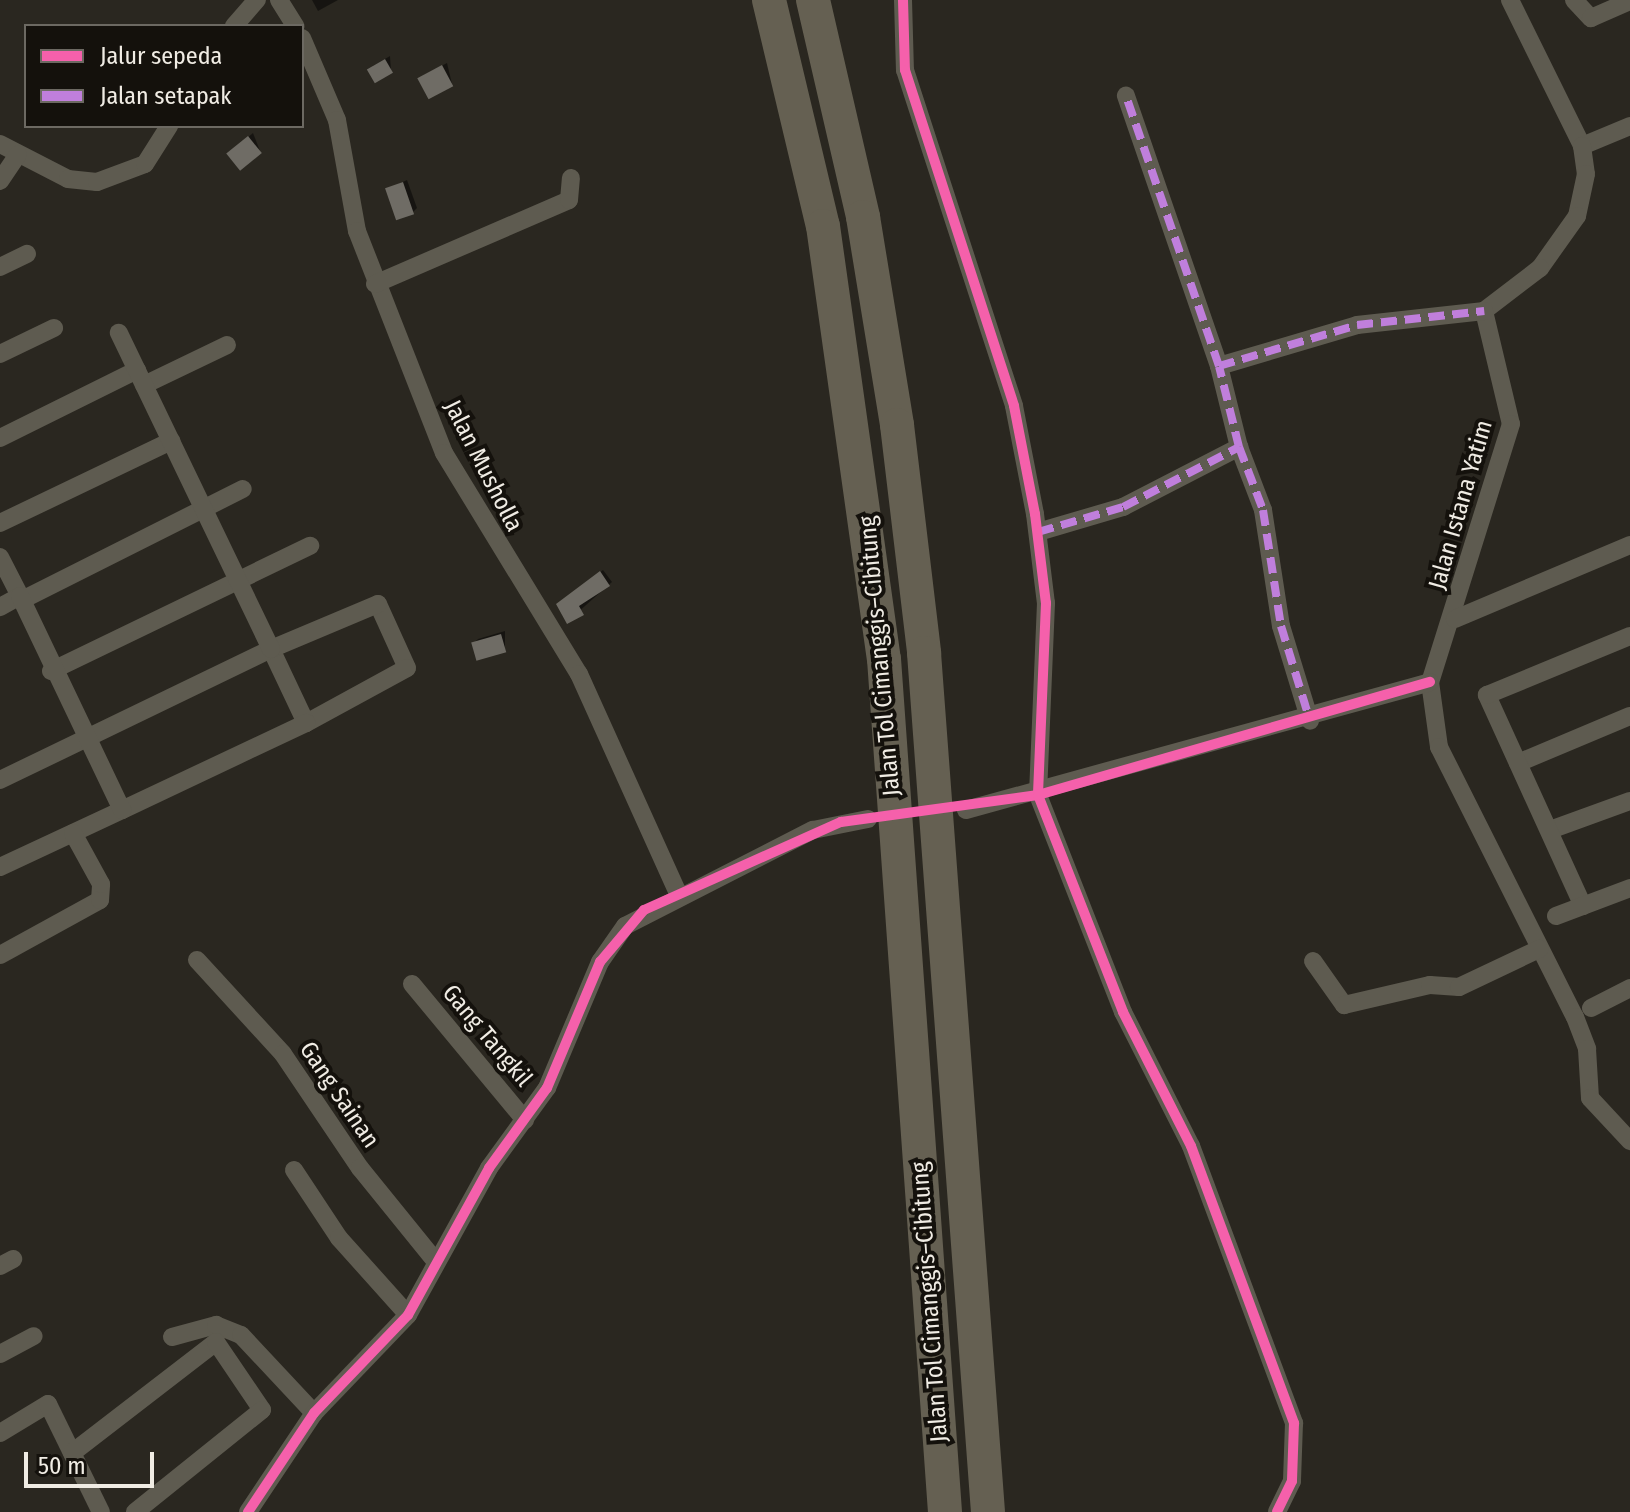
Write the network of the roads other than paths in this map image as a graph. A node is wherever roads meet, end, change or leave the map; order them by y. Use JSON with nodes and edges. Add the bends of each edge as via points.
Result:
{"nodes":[{"id":1,"x":257,"y":0,"type":"edge"},
{"id":2,"x":279,"y":0,"type":"edge"},
{"id":3,"x":769,"y":0,"type":"edge"},
{"id":4,"x":813,"y":0,"type":"edge"},
{"id":5,"x":903,"y":0,"type":"edge"},
{"id":6,"x":1510,"y":0,"type":"edge"},
{"id":7,"x":1574,"y":0,"type":"edge"},
{"id":8,"x":1630,"y":1,"type":"edge"},
{"id":9,"x":236,"y":24,"type":"edge"},
{"id":10,"x":294,"y":24,"type":"edge"},
{"id":11,"x":304,"y":43,"type":"edge"},
{"id":12,"x":1126,"y":96,"type":"dead end"},
{"id":13,"x":1630,"y":126,"type":"edge"},
{"id":14,"x":168,"y":128,"type":"edge"},
{"id":15,"x":0,"y":144,"type":"edge"},
{"id":16,"x":1582,"y":146,"type":"junction"},
{"id":17,"x":18,"y":154,"type":"junction"},
{"id":18,"x":571,"y":178,"type":"dead end"},
{"id":19,"x":0,"y":181,"type":"edge"},
{"id":20,"x":27,"y":254,"type":"dead end"},
{"id":21,"x":0,"y":267,"type":"edge"},
{"id":22,"x":375,"y":284,"type":"junction"},
{"id":23,"x":1484,"y":311,"type":"junction"},
{"id":24,"x":54,"y":328,"type":"dead end"},
{"id":25,"x":119,"y":333,"type":"dead end"},
{"id":26,"x":227,"y":345,"type":"dead end"},
{"id":27,"x":0,"y":354,"type":"edge"},
{"id":28,"x":1219,"y":366,"type":"junction"},
{"id":29,"x":140,"y":378,"type":"junction"},
{"id":30,"x":0,"y":438,"type":"edge"},
{"id":31,"x":171,"y":441,"type":"junction"},
{"id":32,"x":1239,"y":447,"type":"junction"},
{"id":33,"x":243,"y":489,"type":"dead end"},
{"id":34,"x":204,"y":510,"type":"junction"},
{"id":35,"x":0,"y":523,"type":"edge"},
{"id":36,"x":1038,"y":532,"type":"junction"},
{"id":37,"x":1630,"y":545,"type":"edge"},
{"id":38,"x":310,"y":546,"type":"dead end"},
{"id":39,"x":0,"y":557,"type":"edge"},
{"id":40,"x":238,"y":580,"type":"junction"},
{"id":41,"x":21,"y":598,"type":"junction"},
{"id":42,"x":0,"y":607,"type":"edge"},
{"id":43,"x":1455,"y":619,"type":"junction"},
{"id":44,"x":1630,"y":636,"type":"edge"},
{"id":45,"x":271,"y":649,"type":"junction"},
{"id":46,"x":51,"y":671,"type":"junction"},
{"id":47,"x":1430,"y":682,"type":"junction"},
{"id":48,"x":1630,"y":716,"type":"edge"},
{"id":49,"x":1310,"y":721,"type":"junction"},
{"id":50,"x":306,"y":723,"type":"junction"},
{"id":51,"x":87,"y":740,"type":"junction"},
{"id":52,"x":1518,"y":763,"type":"junction"},
{"id":53,"x":0,"y":780,"type":"edge"},
{"id":54,"x":1038,"y":795,"type":"junction"},
{"id":55,"x":1629,"y":805,"type":"edge"},
{"id":56,"x":122,"y":810,"type":"junction"},
{"id":57,"x":966,"y":810,"type":"dead end"},
{"id":58,"x":868,"y":819,"type":"dead end"},
{"id":59,"x":1550,"y":830,"type":"junction"},
{"id":60,"x":73,"y":833,"type":"junction"},
{"id":61,"x":0,"y":867,"type":"edge"},
{"id":62,"x":1630,"y":888,"type":"edge"},
{"id":63,"x":678,"y":893,"type":"junction"},
{"id":64,"x":1583,"y":906,"type":"junction"},
{"id":65,"x":1556,"y":916,"type":"dead end"},
{"id":66,"x":1539,"y":949,"type":"junction"},
{"id":67,"x":0,"y":955,"type":"edge"},
{"id":68,"x":197,"y":960,"type":"dead end"},
{"id":69,"x":1313,"y":961,"type":"dead end"},
{"id":70,"x":412,"y":984,"type":"dead end"},
{"id":71,"x":1630,"y":988,"type":"edge"},
{"id":72,"x":1591,"y":1008,"type":"dead end"},
{"id":73,"x":525,"y":1120,"type":"junction"},
{"id":74,"x":1630,"y":1141,"type":"edge"},
{"id":75,"x":294,"y":1170,"type":"dead end"},
{"id":76,"x":436,"y":1262,"type":"junction"},
{"id":77,"x":408,"y":1315,"type":"junction"},
{"id":78,"x":34,"y":1336,"type":"dead end"},
{"id":79,"x":172,"y":1337,"type":"dead end"},
{"id":80,"x":0,"y":1354,"type":"edge"},
{"id":81,"x":314,"y":1413,"type":"junction"},
{"id":82,"x":0,"y":1433,"type":"edge"},
{"id":83,"x":72,"y":1453,"type":"junction"},
{"id":84,"x":101,"y":1512,"type":"edge"},
{"id":85,"x":135,"y":1512,"type":"edge"},
{"id":86,"x":248,"y":1512,"type":"edge"},
{"id":87,"x":945,"y":1512,"type":"edge"},
{"id":88,"x":988,"y":1512,"type":"edge"},
{"id":89,"x":1277,"y":1512,"type":"edge"}],
"edges":[{"from":1,"to":9,"type":"street"},
{"from":2,"to":10,"type":"street"},
{"from":3,"to":87,"type":"highway","name":"Jalan Tol Cimanggis–Cibitung","via":[[823,226],[884,659]]},
{"from":4,"to":88,"type":"highway","name":"Jalan Tol Cimanggis–Cibitung","via":[[863,217],[903,470],[924,653]]},
{"from":5,"to":36,"type":"street","via":[[905,70],[1014,406]]},
{"from":6,"to":16,"type":"street"},
{"from":7,"to":8,"type":"street","via":[[1591,18]]},
{"from":11,"to":22,"type":"street","name":"Jalan Musholla","via":[[337,120],[357,231]]},
{"from":12,"to":28,"type":"street"},
{"from":13,"to":16,"type":"street"},
{"from":14,"to":17,"type":"street","via":[[145,164],[112,180],[68,179]]},
{"from":15,"to":17,"type":"street"},
{"from":16,"to":23,"type":"street","via":[[1586,174],[1577,216],[1540,268]]},
{"from":17,"to":19,"type":"street"},
{"from":18,"to":22,"type":"street","via":[[569,200]]},
{"from":20,"to":21,"type":"street"},
{"from":22,"to":63,"type":"street","name":"Jalan Musholla","via":[[444,453],[579,674]]},
{"from":23,"to":28,"type":"street","via":[[1357,325]]},
{"from":23,"to":43,"type":"street","name":"Jalan Istana Yatim","via":[[1511,424]]},
{"from":24,"to":27,"type":"street"},
{"from":25,"to":29,"type":"street"},
{"from":26,"to":29,"type":"street"},
{"from":28,"to":32,"type":"street"},
{"from":29,"to":30,"type":"street"},
{"from":29,"to":31,"type":"street"},
{"from":31,"to":34,"type":"street"},
{"from":31,"to":35,"type":"street"},
{"from":32,"to":36,"type":"street","via":[[1123,507]]},
{"from":32,"to":49,"type":"street","via":[[1263,510],[1281,626]]},
{"from":33,"to":34,"type":"street"},
{"from":34,"to":40,"type":"street"},
{"from":34,"to":41,"type":"street"},
{"from":36,"to":54,"type":"street","via":[[1046,603]]},
{"from":37,"to":43,"type":"street"},
{"from":38,"to":40,"type":"street"},
{"from":39,"to":41,"type":"street"},
{"from":40,"to":45,"type":"street"},
{"from":40,"to":46,"type":"street"},
{"from":41,"to":42,"type":"street"},
{"from":41,"to":46,"type":"street"},
{"from":43,"to":47,"type":"street","name":"Jalan Istana Yatim"},
{"from":44,"to":52,"type":"street","via":[[1487,695]]},
{"from":45,"to":50,"type":"street"},
{"from":45,"to":50,"type":"street","via":[[373,604],[386,613],[407,668]]},
{"from":45,"to":51,"type":"street"},
{"from":46,"to":51,"type":"street"},
{"from":47,"to":49,"type":"street"},
{"from":47,"to":66,"type":"street","via":[[1439,747]]},
{"from":48,"to":52,"type":"street"},
{"from":49,"to":54,"type":"street"},
{"from":50,"to":56,"type":"street"},
{"from":51,"to":53,"type":"street"},
{"from":51,"to":56,"type":"street"},
{"from":52,"to":59,"type":"street"},
{"from":54,"to":57,"type":"street"},
{"from":54,"to":89,"type":"street","via":[[1104,969],[1191,1146],[1294,1423],[1292,1481]]},
{"from":55,"to":59,"type":"street"},
{"from":56,"to":60,"type":"street"},
{"from":58,"to":63,"type":"street","via":[[813,830]]},
{"from":59,"to":64,"type":"street"},
{"from":60,"to":61,"type":"street"},
{"from":60,"to":67,"type":"street","via":[[101,884],[100,900]]},
{"from":62,"to":64,"type":"street"},
{"from":63,"to":73,"type":"street","via":[[644,910],[612,941],[547,1088]]},
{"from":64,"to":65,"type":"street"},
{"from":66,"to":69,"type":"street","via":[[1459,987],[1430,985],[1344,1005]]},
{"from":66,"to":74,"type":"street","via":[[1587,1049],[1590,1098]]},
{"from":68,"to":76,"type":"street","name":"Gang Sainan","via":[[283,1054],[360,1168]]},
{"from":70,"to":73,"type":"street","name":"Gang Tangkil"},
{"from":71,"to":72,"type":"street"},
{"from":73,"to":76,"type":"street"},
{"from":75,"to":77,"type":"street","via":[[332,1228]]},
{"from":76,"to":77,"type":"street"},
{"from":77,"to":81,"type":"street"},
{"from":78,"to":80,"type":"street"},
{"from":79,"to":81,"type":"street","via":[[216,1325],[241,1335]]},
{"from":81,"to":86,"type":"street"},
{"from":82,"to":83,"type":"street","via":[[48,1404]]},
{"from":83,"to":84,"type":"street"},
{"from":83,"to":85,"type":"street","via":[[216,1342],[262,1410]]}]}
